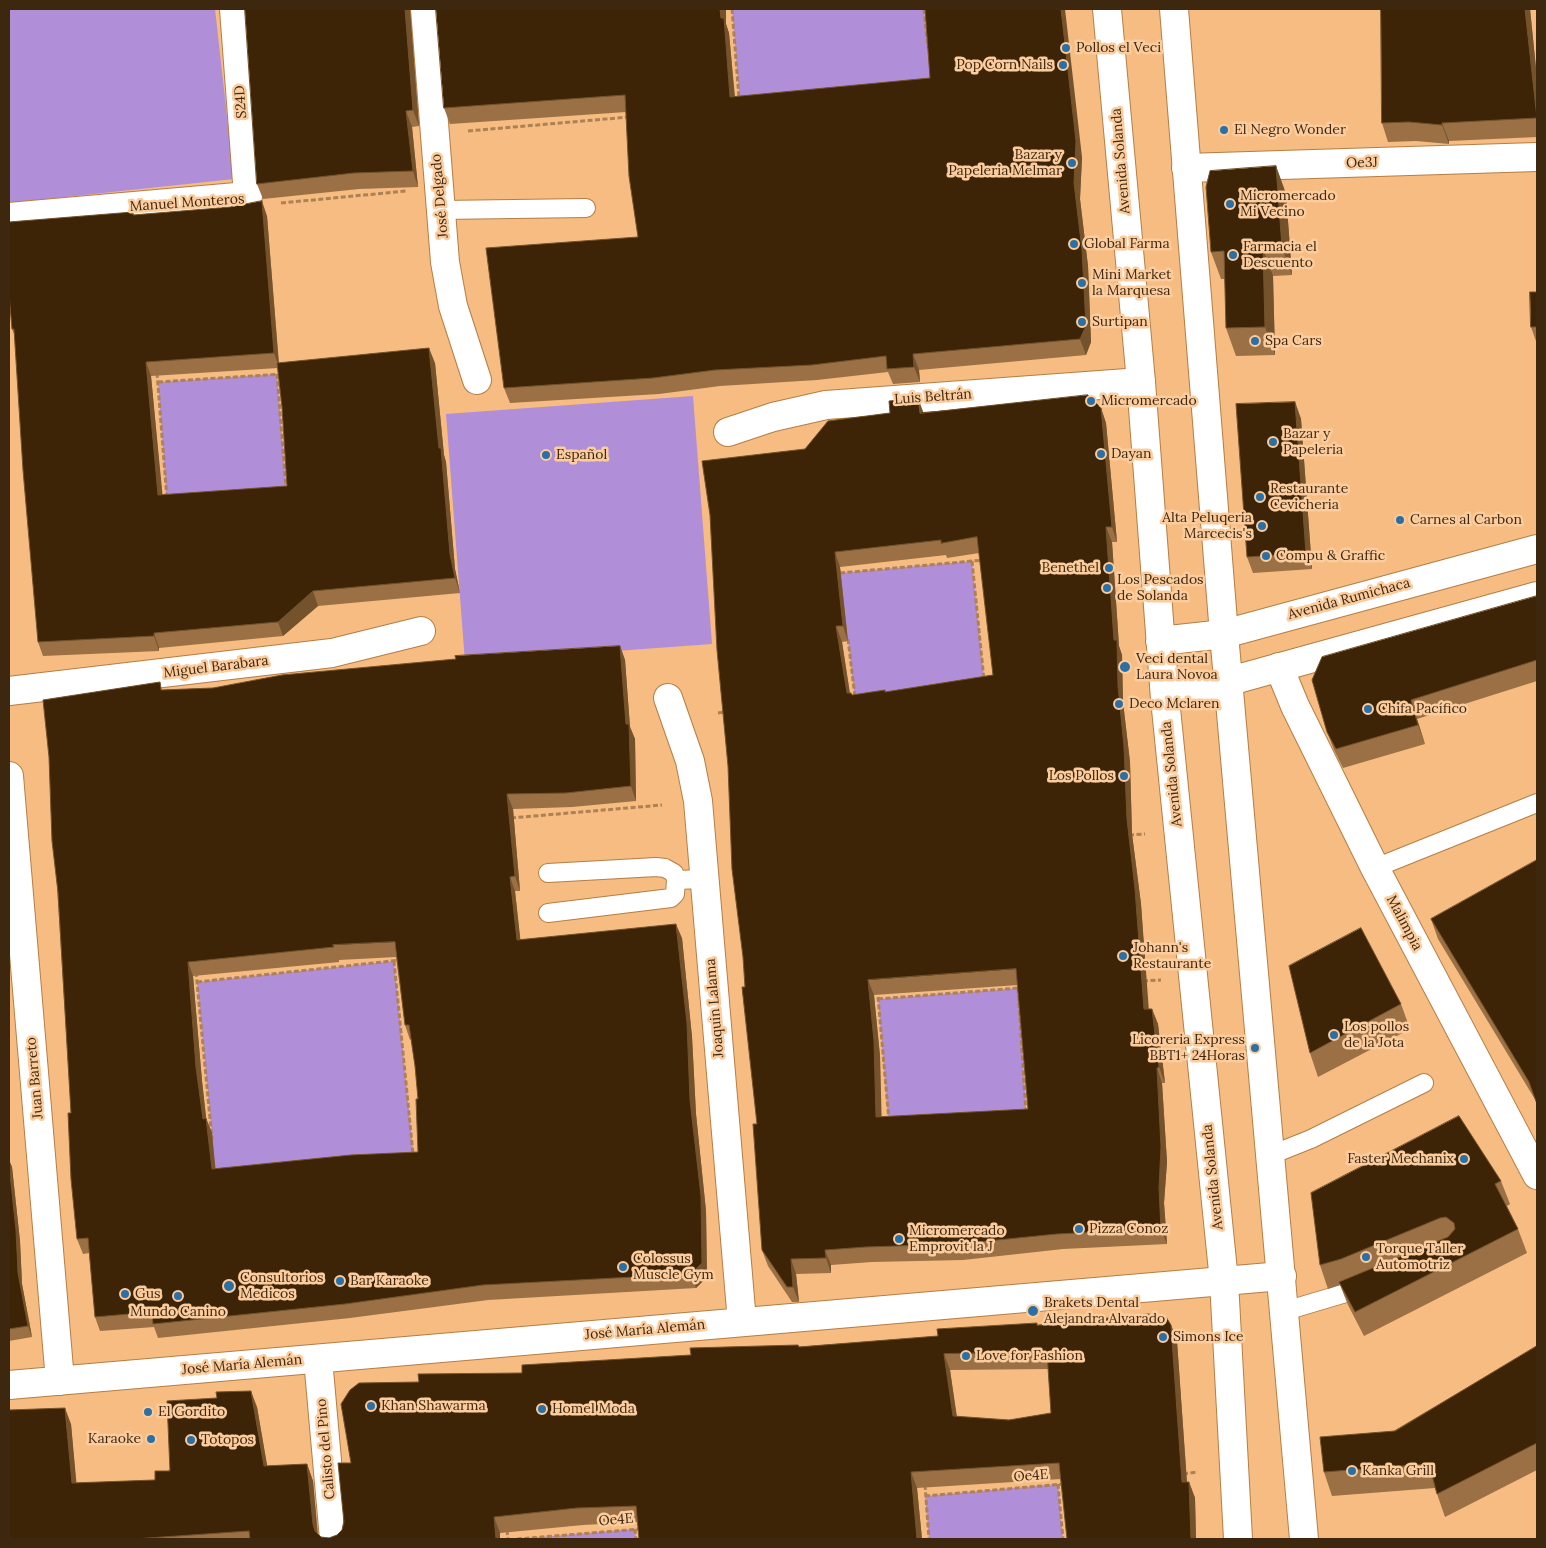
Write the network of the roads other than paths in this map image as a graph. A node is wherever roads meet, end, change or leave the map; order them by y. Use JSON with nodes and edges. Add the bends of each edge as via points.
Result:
{"nodes":[{"id":1,"x":234,"y":9,"type":"edge"},
{"id":2,"x":425,"y":9,"type":"edge"},
{"id":3,"x":1107,"y":9,"type":"edge"},
{"id":4,"x":1174,"y":9,"type":"edge"},
{"id":5,"x":1537,"y":157,"type":"edge"},
{"id":6,"x":1186,"y":168,"type":"junction"},
{"id":7,"x":248,"y":196,"type":"joint"},
{"id":8,"x":586,"y":208,"type":"dead end"},
{"id":9,"x":441,"y":210,"type":"junction"},
{"id":10,"x":9,"y":217,"type":"edge"},
{"id":11,"x":477,"y":380,"type":"dead end"},
{"id":12,"x":1141,"y":382,"type":"junction"},
{"id":13,"x":728,"y":432,"type":"dead end"},
{"id":14,"x":1537,"y":548,"type":"edge"},
{"id":15,"x":1537,"y":596,"type":"edge"},
{"id":16,"x":421,"y":631,"type":"dead end"},
{"id":17,"x":1224,"y":634,"type":"junction"},
{"id":18,"x":1160,"y":641,"type":"junction"},
{"id":19,"x":1279,"y":668,"type":"junction"},
{"id":20,"x":1228,"y":682,"type":"junction"},
{"id":21,"x":9,"y":691,"type":"edge"},
{"id":22,"x":668,"y":698,"type":"dead end"},
{"id":23,"x":1165,"y":700,"type":"junction"},
{"id":24,"x":9,"y":776,"type":"edge"},
{"id":25,"x":1537,"y":803,"type":"edge"},
{"id":26,"x":1375,"y":868,"type":"junction"},
{"id":27,"x":548,"y":873,"type":"dead end"},
{"id":28,"x":704,"y":879,"type":"junction"},
{"id":29,"x":676,"y":880,"type":"junction"},
{"id":30,"x":548,"y":913,"type":"dead end"},
{"id":31,"x":1424,"y":1083,"type":"dead end"},
{"id":32,"x":1271,"y":1156,"type":"junction"},
{"id":33,"x":1537,"y":1175,"type":"edge"},
{"id":34,"x":1282,"y":1276,"type":"junction"},
{"id":35,"x":1224,"y":1281,"type":"junction"},
{"id":36,"x":1380,"y":1281,"type":"edge"},
{"id":37,"x":1285,"y":1311,"type":"junction"},
{"id":38,"x":742,"y":1322,"type":"junction"},
{"id":39,"x":318,"y":1358,"type":"junction"},
{"id":40,"x":60,"y":1381,"type":"junction"},
{"id":41,"x":9,"y":1385,"type":"edge"},
{"id":42,"x":334,"y":1539,"type":"edge"},
{"id":43,"x":1238,"y":1539,"type":"edge"},
{"id":44,"x":1304,"y":1539,"type":"edge"}],
"edges":[{"from":1,"to":7,"type":"street","name":"S24D"},
{"from":2,"to":9,"type":"street","name":"José Delgado"},
{"from":3,"to":12,"type":"street","name":"Avenida Solanda"},
{"from":4,"to":6,"type":"street"},
{"from":5,"to":6,"type":"street","name":"Oe3J"},
{"from":6,"to":17,"type":"street"},
{"from":7,"to":10,"type":"street","name":"Manuel Monteros"},
{"from":8,"to":9,"type":"lane"},
{"from":9,"to":11,"type":"street","name":"José Delgado","via":[[453,306]]},
{"from":12,"to":13,"type":"street","name":"Luis Beltrán","via":[[826,405],[773,417]]},
{"from":12,"to":18,"type":"street","name":"Avenida Solanda"},
{"from":14,"to":17,"type":"street","name":"Avenida Rumichaca"},
{"from":15,"to":19,"type":"street"},
{"from":16,"to":21,"type":"street","name":"Miguel Barabara","via":[[332,653]]},
{"from":17,"to":18,"type":"street","name":"Avenida Rumichaca"},
{"from":17,"to":20,"type":"street"},
{"from":18,"to":23,"type":"street","name":"Avenida Solanda"},
{"from":19,"to":20,"type":"street"},
{"from":19,"to":26,"type":"street","name":"Malimpia"},
{"from":20,"to":23,"type":"street"},
{"from":20,"to":32,"type":"street"},
{"from":22,"to":28,"type":"street","name":"Joaquin Lalama","via":[[690,761],[698,802]]},
{"from":23,"to":35,"type":"street","name":"Avenida Solanda"},
{"from":24,"to":40,"type":"street","name":"Juan Barreto"},
{"from":25,"to":26,"type":"lane"},
{"from":26,"to":33,"type":"street","name":"Malimpia"},
{"from":27,"to":29,"type":"lane","via":[[665,868],[674,873]]},
{"from":28,"to":29,"type":"lane"},
{"from":28,"to":38,"type":"street","name":"Joaquin Lalama"},
{"from":29,"to":30,"type":"lane","via":[[675,894],[671,898]]},
{"from":31,"to":32,"type":"lane"},
{"from":32,"to":34,"type":"street"},
{"from":34,"to":35,"type":"street","name":"José María Alemán"},
{"from":34,"to":37,"type":"street"},
{"from":35,"to":38,"type":"street","name":"José María Alemán"},
{"from":35,"to":43,"type":"street","name":"Avenida Solanda"},
{"from":36,"to":37,"type":"lane","via":[[1352,1293]]},
{"from":37,"to":44,"type":"street"},
{"from":38,"to":39,"type":"street","name":"José María Alemán"},
{"from":39,"to":40,"type":"street","name":"José María Alemán"},
{"from":39,"to":42,"type":"street","name":"Calisto del Pino"},
{"from":40,"to":41,"type":"street","name":"José María Alemán"}]}
